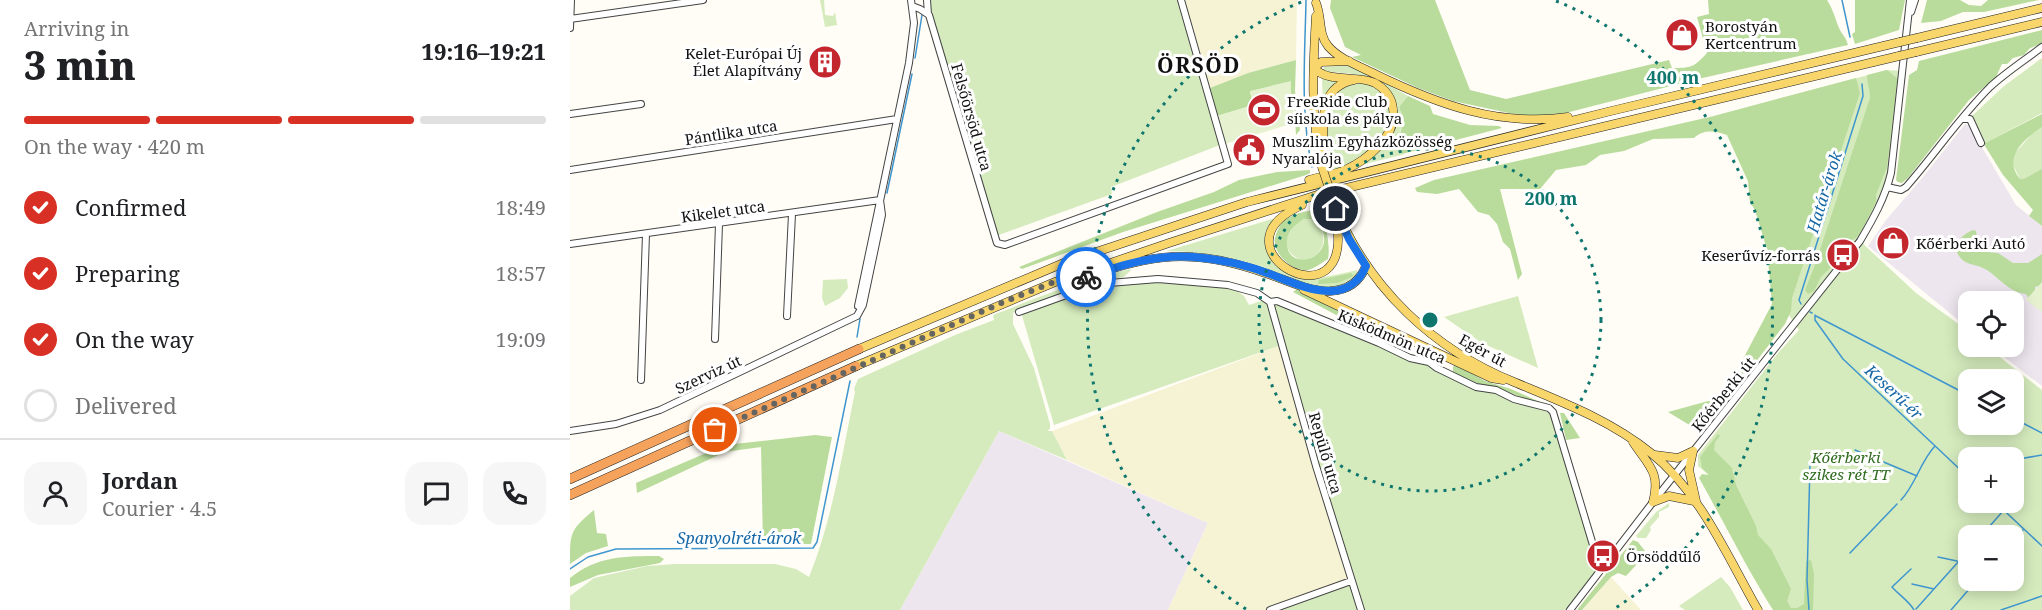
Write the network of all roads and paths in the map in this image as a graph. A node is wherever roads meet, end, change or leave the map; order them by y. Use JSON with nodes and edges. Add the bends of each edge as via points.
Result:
{"nodes":[{"id":1,"x":571,"y":0,"type":"edge"},
{"id":2,"x":704,"y":0,"type":"edge"},
{"id":3,"x":927,"y":0,"type":"edge"},
{"id":4,"x":1181,"y":0,"type":"edge"},
{"id":5,"x":1910,"y":0,"type":"edge"},
{"id":6,"x":1914,"y":0,"type":"edge"},
{"id":7,"x":1316,"y":2,"type":"edge"},
{"id":8,"x":912,"y":3,"type":"edge"},
{"id":9,"x":2042,"y":8,"type":"edge"},
{"id":10,"x":925,"y":12,"type":"junction"},
{"id":11,"x":570,"y":19,"type":"edge"},
{"id":12,"x":2042,"y":22,"type":"edge"},
{"id":13,"x":1908,"y":24,"type":"junction"},
{"id":14,"x":570,"y":28,"type":"edge"},
{"id":15,"x":2042,"y":47,"type":"edge"},
{"id":16,"x":1349,"y":61,"type":"junction"},
{"id":17,"x":1314,"y":69,"type":"junction"},
{"id":18,"x":1355,"y":80,"type":"junction"},
{"id":19,"x":641,"y":104,"type":"dead end"},
{"id":20,"x":1611,"y":111,"type":"junction"},
{"id":21,"x":570,"y":114,"type":"edge"},
{"id":22,"x":897,"y":119,"type":"junction"},
{"id":23,"x":1959,"y":120,"type":"junction"},
{"id":24,"x":1981,"y":143,"type":"dead end"},
{"id":25,"x":1322,"y":167,"type":"junction"},
{"id":26,"x":570,"y":170,"type":"edge"},
{"id":27,"x":1887,"y":187,"type":"junction"},
{"id":28,"x":1287,"y":191,"type":"junction"},
{"id":29,"x":1317,"y":195,"type":"junction"},
{"id":30,"x":880,"y":200,"type":"junction"},
{"id":31,"x":1336,"y":209,"type":"junction"},
{"id":32,"x":792,"y":214,"type":"junction"},
{"id":33,"x":719,"y":224,"type":"junction"},
{"id":34,"x":646,"y":234,"type":"junction"},
{"id":35,"x":570,"y":244,"type":"edge"},
{"id":36,"x":1366,"y":266,"type":"junction"},
{"id":37,"x":1278,"y":277,"type":"junction"},
{"id":38,"x":1054,"y":282,"type":"junction"},
{"id":39,"x":1270,"y":302,"type":"junction"},
{"id":40,"x":1019,"y":312,"type":"dead end"},
{"id":41,"x":787,"y":316,"type":"dead end"},
{"id":42,"x":715,"y":339,"type":"dead end"},
{"id":43,"x":859,"y":349,"type":"joint"},
{"id":44,"x":856,"y":366,"type":"joint"},
{"id":45,"x":642,"y":380,"type":"dead end"},
{"id":46,"x":1512,"y":382,"type":"junction"},
{"id":47,"x":570,"y":431,"type":"edge"},
{"id":48,"x":1630,"y":438,"type":"junction"},
{"id":49,"x":1693,"y":451,"type":"junction"},
{"id":50,"x":1653,"y":455,"type":"junction"},
{"id":51,"x":1674,"y":476,"type":"junction"},
{"id":52,"x":570,"y":479,"type":"edge"},
{"id":53,"x":570,"y":495,"type":"edge"},
{"id":54,"x":1653,"y":502,"type":"junction"},
{"id":55,"x":1696,"y":502,"type":"junction"},
{"id":56,"x":1602,"y":567,"type":"junction"},
{"id":57,"x":1351,"y":580,"type":"junction"},
{"id":58,"x":1270,"y":610,"type":"edge"},
{"id":59,"x":1361,"y":610,"type":"edge"},
{"id":60,"x":1570,"y":610,"type":"edge"},
{"id":61,"x":1758,"y":610,"type":"edge"}],
"edges":[{"from":1,"to":11,"type":"street"},
{"from":2,"to":11,"type":"street"},
{"from":3,"to":10,"type":"street","name":"Felsőörsöd utca"},
{"from":4,"to":10,"type":"street","name":"Felsőörsöd utca","via":[[1228,164],[1005,245],[997,243]]},
{"from":5,"to":13,"type":"street","name":"Kőérberki út"},
{"from":6,"to":13,"type":"street","name":"Kőérberki út"},
{"from":7,"to":16,"type":"main road","via":[[1324,41]]},
{"from":7,"to":17,"type":"main road","name":"Egér út"},
{"from":8,"to":10,"type":"street"},
{"from":8,"to":22,"type":"street","via":[[914,23]]},
{"from":9,"to":20,"type":"main road","bridge":true},
{"from":11,"to":14,"type":"street"},
{"from":12,"to":29,"type":"main road","bridge":true},
{"from":13,"to":27,"type":"street","name":"Kőérberki út"},
{"from":15,"to":23,"type":"street","via":[[1992,86]]},
{"from":16,"to":17,"type":"main road","via":[[1321,62]]},
{"from":16,"to":20,"type":"main road","via":[[1433,101],[1480,115],[1529,120]]},
{"from":17,"to":18,"type":"main road","via":[[1323,75]]},
{"from":17,"to":25,"type":"main road","name":"Egér út","via":[[1316,134]]},
{"from":18,"to":25,"type":"main road","via":[[1334,89],[1327,102]]},
{"from":18,"to":28,"type":"main road","via":[[1375,83],[1389,97],[1394,116],[1388,135],[1349,168]]},
{"from":19,"to":21,"type":"street"},
{"from":20,"to":28,"type":"main road"},
{"from":22,"to":26,"type":"street","name":"Pántlika utca"},
{"from":22,"to":30,"type":"street"},
{"from":23,"to":24,"type":"street","via":[[1970,119]]},
{"from":23,"to":27,"type":"street","via":[[1906,187]]},
{"from":25,"to":31,"type":"main road","name":"Egér út","bridge":true},
{"from":27,"to":49,"type":"street","name":"Kőérberki út","via":[[1860,241]]},
{"from":28,"to":43,"type":"main road","via":[[1066,262]]},
{"from":29,"to":31,"type":"main road","via":[[1283,214],[1270,234],[1275,258],[1282,266],[1306,276],[1318,274],[1331,265],[1339,248]]},
{"from":29,"to":38,"type":"main road"},
{"from":30,"to":32,"type":"street","name":"Kikelet utca"},
{"from":30,"to":47,"type":"street","name":"Szerviz út","via":[[882,215],[857,316],[660,410],[616,424]]},
{"from":31,"to":36,"type":"main road","name":"Egér út"},
{"from":32,"to":33,"type":"street","name":"Kikelet utca"},
{"from":32,"to":41,"type":"street"},
{"from":33,"to":34,"type":"street","name":"Kikelet utca"},
{"from":33,"to":42,"type":"street"},
{"from":34,"to":35,"type":"street","name":"Kikelet utca"},
{"from":34,"to":45,"type":"street"},
{"from":36,"to":37,"type":"main road","via":[[1358,280],[1337,291],[1321,291]]},
{"from":36,"to":46,"type":"main road","name":"Egér út","via":[[1394,301],[1429,333]]},
{"from":37,"to":38,"type":"main road","via":[[1236,264],[1181,257],[1121,264],[1076,280]]},
{"from":37,"to":46,"type":"main road","via":[[1491,378]]},
{"from":38,"to":44,"type":"main road"},
{"from":39,"to":40,"type":"street","via":[[1257,293],[1228,285],[1158,279],[1097,284]]},
{"from":39,"to":56,"type":"street","name":"Kisködmön utca","via":[[1277,301],[1410,358],[1428,362],[1476,387],[1496,390],[1553,412]]},
{"from":39,"to":57,"type":"street","name":"Repülő utca"},
{"from":43,"to":52,"type":"highway"},
{"from":44,"to":53,"type":"highway"},
{"from":46,"to":48,"type":"main road","name":"Egér út","via":[[1583,411]]},
{"from":48,"to":50,"type":"main road","name":"Egér út"},
{"from":48,"to":54,"type":"main road","via":[[1654,470],[1657,486]]},
{"from":49,"to":50,"type":"main road","via":[[1678,458]]},
{"from":49,"to":51,"type":"street","name":"Kőérberki út"},
{"from":49,"to":55,"type":"main road","via":[[1689,470]]},
{"from":50,"to":51,"type":"main road","name":"Egér út"},
{"from":51,"to":54,"type":"street","name":"Kőérberki út"},
{"from":51,"to":55,"type":"main road","name":"Egér út"},
{"from":54,"to":55,"type":"main road","via":[[1669,495]]},
{"from":54,"to":56,"type":"street","name":"Kőérberki út"},
{"from":55,"to":61,"type":"main road","name":"Egér út"},
{"from":56,"to":60,"type":"street","name":"Kőérberki út"},
{"from":57,"to":58,"type":"street"},
{"from":57,"to":59,"type":"street","name":"Repülő utca"}]}
